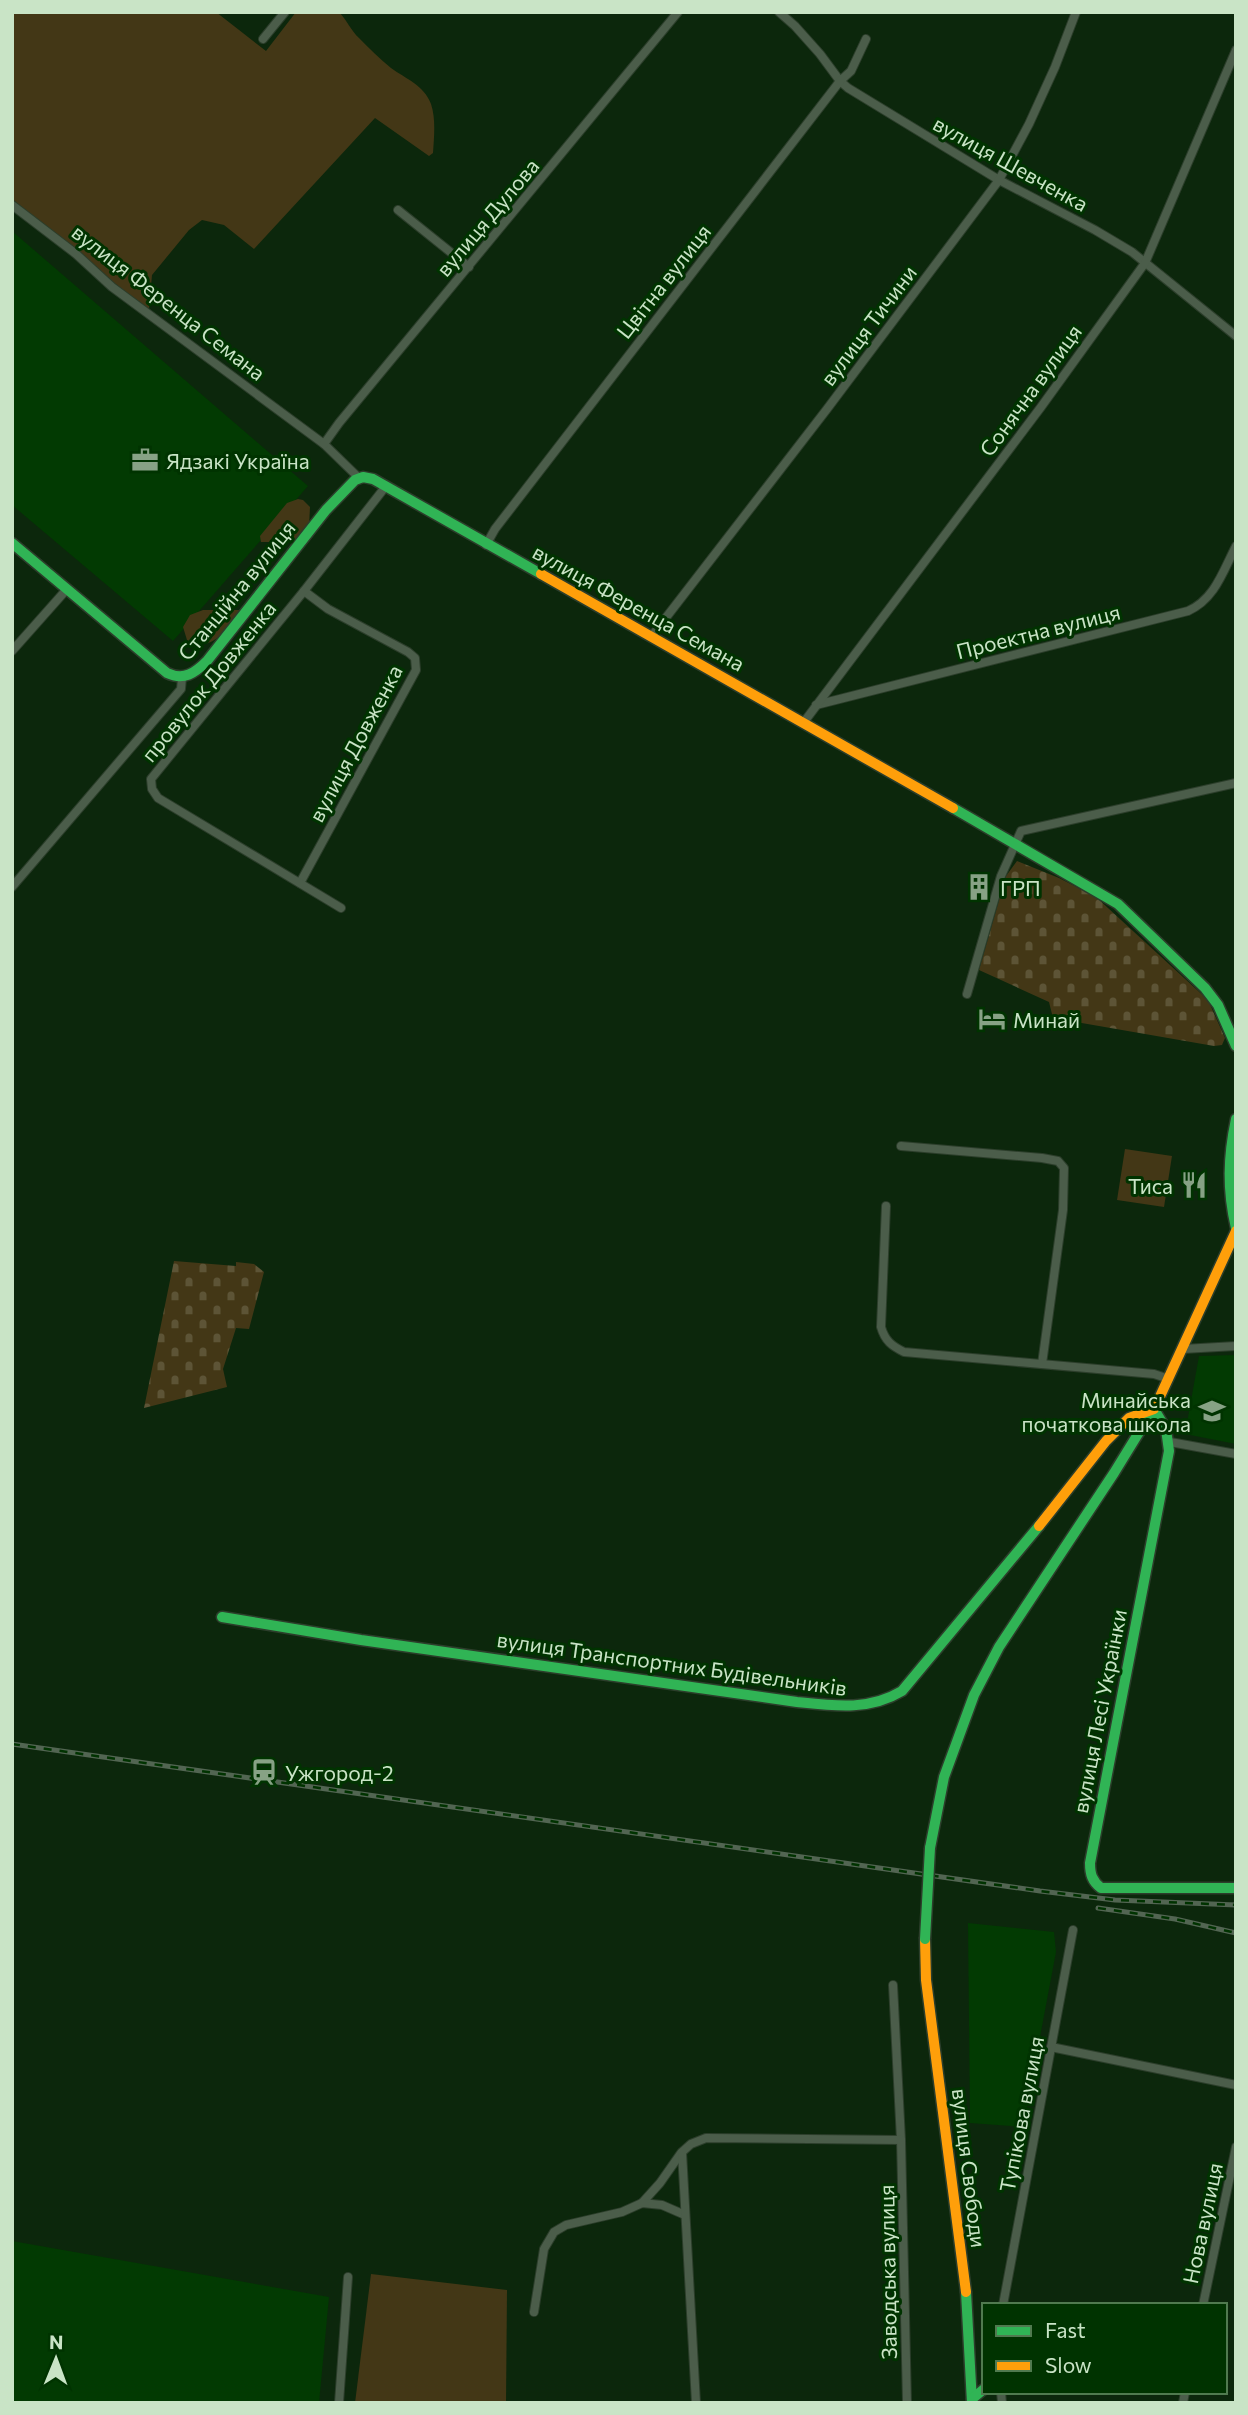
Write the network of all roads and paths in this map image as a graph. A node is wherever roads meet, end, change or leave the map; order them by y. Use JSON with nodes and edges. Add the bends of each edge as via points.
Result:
{"nodes":[{"id":1,"x":285,"y":12,"type":"edge"},
{"id":2,"x":678,"y":12,"type":"edge"},
{"id":3,"x":779,"y":12,"type":"edge"},
{"id":4,"x":1076,"y":12,"type":"edge"},
{"id":5,"x":263,"y":39,"type":"dead end"},
{"id":6,"x":866,"y":39,"type":"dead end"},
{"id":7,"x":1236,"y":50,"type":"edge"},
{"id":8,"x":840,"y":81,"type":"junction"},
{"id":9,"x":999,"y":180,"type":"junction"},
{"id":10,"x":12,"y":205,"type":"edge"},
{"id":11,"x":398,"y":209,"type":"dead end"},
{"id":12,"x":1145,"y":263,"type":"junction"},
{"id":13,"x":469,"y":267,"type":"junction"},
{"id":14,"x":1236,"y":336,"type":"edge"},
{"id":15,"x":324,"y":444,"type":"junction"},
{"id":16,"x":359,"y":478,"type":"junction"},
{"id":17,"x":386,"y":486,"type":"junction"},
{"id":18,"x":12,"y":543,"type":"edge"},
{"id":19,"x":486,"y":545,"type":"junction"},
{"id":20,"x":1236,"y":546,"type":"edge"},
{"id":21,"x":67,"y":589,"type":"junction"},
{"id":22,"x":304,"y":591,"type":"junction"},
{"id":23,"x":651,"y":636,"type":"junction"},
{"id":24,"x":12,"y":651,"type":"edge"},
{"id":25,"x":182,"y":678,"type":"junction"},
{"id":26,"x":816,"y":705,"type":"junction"},
{"id":27,"x":804,"y":722,"type":"junction"},
{"id":28,"x":1236,"y":783,"type":"edge"},
{"id":29,"x":1015,"y":842,"type":"junction"},
{"id":30,"x":300,"y":883,"type":"junction"},
{"id":31,"x":12,"y":887,"type":"edge"},
{"id":32,"x":341,"y":908,"type":"dead end"},
{"id":33,"x":967,"y":994,"type":"dead end"},
{"id":34,"x":1236,"y":1046,"type":"edge"},
{"id":35,"x":1236,"y":1119,"type":"edge"},
{"id":36,"x":901,"y":1146,"type":"dead end"},
{"id":37,"x":886,"y":1206,"type":"dead end"},
{"id":38,"x":1236,"y":1229,"type":"edge"},
{"id":39,"x":1236,"y":1346,"type":"edge"},
{"id":40,"x":1183,"y":1349,"type":"junction"},
{"id":41,"x":1042,"y":1364,"type":"junction"},
{"id":42,"x":1169,"y":1379,"type":"junction"},
{"id":43,"x":1154,"y":1409,"type":"junction"},
{"id":44,"x":1170,"y":1442,"type":"junction"},
{"id":45,"x":1236,"y":1454,"type":"edge"},
{"id":46,"x":222,"y":1617,"type":"dead end"},
{"id":47,"x":1236,"y":1888,"type":"edge"},
{"id":48,"x":1073,"y":1930,"type":"dead end"},
{"id":49,"x":893,"y":1985,"type":"dead end"},
{"id":50,"x":1051,"y":2047,"type":"junction"},
{"id":51,"x":1236,"y":2085,"type":"edge"},
{"id":52,"x":901,"y":2140,"type":"junction"},
{"id":53,"x":1236,"y":2147,"type":"edge"},
{"id":54,"x":682,"y":2151,"type":"junction"},
{"id":55,"x":642,"y":2203,"type":"junction"},
{"id":56,"x":685,"y":2215,"type":"junction"},
{"id":57,"x":348,"y":2277,"type":"dead end"},
{"id":58,"x":1003,"y":2303,"type":"edge"},
{"id":59,"x":1203,"y":2303,"type":"edge"},
{"id":60,"x":534,"y":2312,"type":"dead end"},
{"id":61,"x":972,"y":2401,"type":"edge"},
{"id":62,"x":339,"y":2403,"type":"edge"},
{"id":63,"x":696,"y":2403,"type":"edge"},
{"id":64,"x":907,"y":2403,"type":"edge"}],
"edges":[{"from":1,"to":5,"type":"street"},
{"from":2,"to":13,"type":"street","name":"вулиця Дулова"},
{"from":3,"to":8,"type":"street","name":"вулиця Шевченка"},
{"from":4,"to":9,"type":"street","name":"вулиця Тичини","via":[[1029,124]]},
{"from":6,"to":8,"type":"street","name":"Цвітна вулиця","via":[[851,71]]},
{"from":7,"to":12,"type":"street","name":"Сонячна вулиця"},
{"from":8,"to":9,"type":"street","name":"вулиця Шевченка"},
{"from":8,"to":19,"type":"street","name":"Цвітна вулиця"},
{"from":9,"to":12,"type":"street","name":"вулиця Шевченка","via":[[1095,230]]},
{"from":9,"to":23,"type":"street","name":"вулиця Тичини"},
{"from":10,"to":15,"type":"street","name":"вулиця Ференца Семана","via":[[111,287]]},
{"from":11,"to":13,"type":"street"},
{"from":12,"to":14,"type":"street","name":"вулиця Шевченка"},
{"from":12,"to":26,"type":"street","name":"Сонячна вулиця"},
{"from":13,"to":15,"type":"street","name":"вулиця Дулова"},
{"from":15,"to":16,"type":"street","name":"вулиця Ференца Семана"},
{"from":16,"to":17,"type":"street","name":"вулиця Ференца Семана"},
{"from":16,"to":25,"type":"street","name":"Станційна вулиця","via":[[326,510],[207,661]]},
{"from":17,"to":19,"type":"street","name":"вулиця Ференца Семана"},
{"from":17,"to":22,"type":"street","name":"провулок Довженка"},
{"from":18,"to":21,"type":"street"},
{"from":19,"to":23,"type":"street","name":"вулиця Ференца Семана"},
{"from":20,"to":26,"type":"street","name":"Проектна вулиця","via":[[1209,598],[1188,611]]},
{"from":21,"to":24,"type":"street"},
{"from":21,"to":25,"type":"street","via":[[167,673]]},
{"from":22,"to":30,"type":"street","name":"вулиця Довженка","via":[[408,652],[415,658],[416,670]]},
{"from":22,"to":30,"type":"street","name":"провулок Довженка","via":[[150,779],[158,798]]},
{"from":23,"to":27,"type":"street","name":"вулиця Ференца Семана"},
{"from":25,"to":31,"type":"street","name":"Станційна вулиця","via":[[181,689]]},
{"from":26,"to":27,"type":"street","name":"Сонячна вулиця"},
{"from":27,"to":29,"type":"street","name":"вулиця Ференца Семана"},
{"from":28,"to":29,"type":"street","via":[[1021,831]]},
{"from":29,"to":33,"type":"street"},
{"from":29,"to":34,"type":"street","name":"вулиця Ференца Семана","via":[[1118,904],[1213,997]]},
{"from":30,"to":32,"type":"street","name":"провулок Довженка"},
{"from":35,"to":38,"type":"street","via":[[1228,1156],[1227,1198]]},
{"from":36,"to":41,"type":"street","via":[[1042,1157],[1058,1161],[1064,1168],[1063,1210]]},
{"from":37,"to":41,"type":"street","via":[[881,1322],[885,1339],[904,1352]]},
{"from":38,"to":40,"type":"street","name":"вулиця Свободи"},
{"from":39,"to":40,"type":"street"},
{"from":40,"to":42,"type":"street","name":"вулиця Свободи"},
{"from":41,"to":42,"type":"street"},
{"from":42,"to":43,"type":"street","name":"вулиця Свободи"},
{"from":43,"to":44,"type":"street"},
{"from":43,"to":46,"type":"street","name":"вулиця Транспортних Будівельників","via":[[1129,1418],[1106,1441],[902,1691],[873,1705],[797,1702]]},
{"from":43,"to":61,"type":"street","name":"вулиця Свободи","bridge":true,"via":[[999,1647],[974,1695],[944,1777],[930,1848],[926,1980],[968,2306]]},
{"from":44,"to":45,"type":"street"},
{"from":44,"to":47,"type":"street","name":"вулиця Лесі Українки","via":[[1090,1876],[1101,1888]]},
{"from":48,"to":50,"type":"street","name":"Тупікова вулиця"},
{"from":49,"to":52,"type":"street","name":"Заводська вулиця"},
{"from":50,"to":51,"type":"street"},
{"from":50,"to":58,"type":"street","name":"Тупікова вулиця"},
{"from":52,"to":54,"type":"street","via":[[706,2138]]},
{"from":52,"to":64,"type":"street","name":"Заводська вулиця"},
{"from":53,"to":59,"type":"street","name":"Нова вулиця"},
{"from":54,"to":55,"type":"street"},
{"from":54,"to":56,"type":"street"},
{"from":55,"to":56,"type":"street"},
{"from":55,"to":60,"type":"street","via":[[554,2232],[544,2249]]},
{"from":56,"to":63,"type":"street"},
{"from":57,"to":62,"type":"street"}]}
